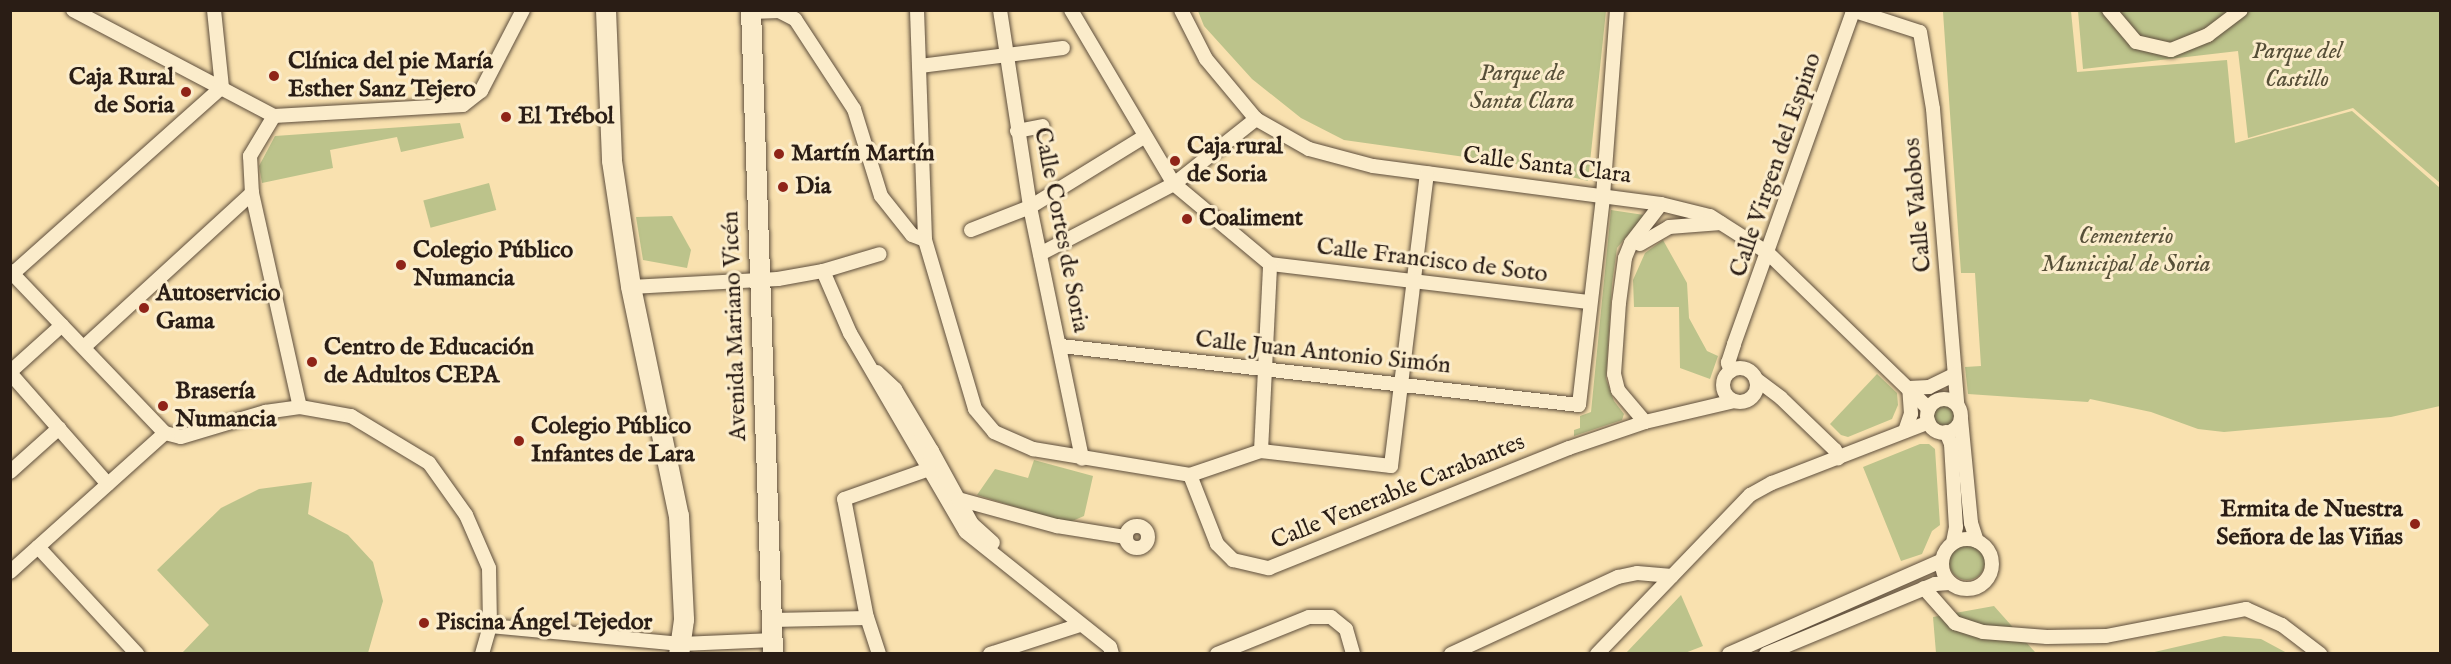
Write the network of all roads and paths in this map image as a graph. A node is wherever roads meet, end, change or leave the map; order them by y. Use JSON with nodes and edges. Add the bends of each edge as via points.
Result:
{"nodes":[{"id":1,"x":73,"y":10,"type":"edge"},
{"id":2,"x":214,"y":10,"type":"edge"},
{"id":3,"x":523,"y":10,"type":"edge"},
{"id":4,"x":606,"y":10,"type":"edge"},
{"id":5,"x":917,"y":10,"type":"edge"},
{"id":6,"x":1000,"y":10,"type":"edge"},
{"id":7,"x":1071,"y":10,"type":"edge"},
{"id":8,"x":1181,"y":10,"type":"edge"},
{"id":9,"x":1617,"y":10,"type":"edge"},
{"id":10,"x":2109,"y":10,"type":"edge"},
{"id":11,"x":2241,"y":10,"type":"edge"},
{"id":12,"x":751,"y":11,"type":"edge"},
{"id":13,"x":1852,"y":11,"type":"edge"},
{"id":14,"x":1063,"y":48,"type":"dead end"},
{"id":15,"x":1007,"y":56,"type":"junction"},
{"id":16,"x":920,"y":66,"type":"junction"},
{"id":17,"x":222,"y":87,"type":"junction"},
{"id":18,"x":274,"y":116,"type":"junction"},
{"id":19,"x":1256,"y":119,"type":"junction"},
{"id":20,"x":1042,"y":126,"type":"dead end"},
{"id":21,"x":1017,"y":131,"type":"junction"},
{"id":22,"x":1144,"y":137,"type":"junction"},
{"id":23,"x":1427,"y":173,"type":"junction"},
{"id":24,"x":1174,"y":184,"type":"junction"},
{"id":25,"x":252,"y":193,"type":"junction"},
{"id":26,"x":1603,"y":196,"type":"junction"},
{"id":27,"x":1661,"y":204,"type":"junction"},
{"id":28,"x":1030,"y":207,"type":"junction"},
{"id":29,"x":1720,"y":223,"type":"junction"},
{"id":30,"x":971,"y":230,"type":"dead end"},
{"id":31,"x":925,"y":240,"type":"junction"},
{"id":32,"x":1768,"y":253,"type":"junction"},
{"id":33,"x":880,"y":254,"type":"dead end"},
{"id":34,"x":1040,"y":254,"type":"junction"},
{"id":35,"x":1625,"y":258,"type":"junction"},
{"id":36,"x":1270,"y":264,"type":"junction"},
{"id":37,"x":823,"y":271,"type":"junction"},
{"id":38,"x":11,"y":274,"type":"edge"},
{"id":39,"x":759,"y":279,"type":"junction"},
{"id":40,"x":1413,"y":282,"type":"junction"},
{"id":41,"x":631,"y":287,"type":"junction"},
{"id":42,"x":1590,"y":302,"type":"junction"},
{"id":43,"x":62,"y":325,"type":"junction"},
{"id":44,"x":1061,"y":346,"type":"junction"},
{"id":45,"x":84,"y":347,"type":"junction"},
{"id":46,"x":866,"y":362,"type":"junction"},
{"id":47,"x":1265,"y":369,"type":"junction"},
{"id":48,"x":1738,"y":370,"type":"junction"},
{"id":49,"x":10,"y":372,"type":"edge"},
{"id":50,"x":1954,"y":375,"type":"junction"},
{"id":51,"x":1756,"y":379,"type":"junction"},
{"id":52,"x":1401,"y":384,"type":"junction"},
{"id":53,"x":1724,"y":388,"type":"junction"},
{"id":54,"x":1909,"y":388,"type":"junction"},
{"id":55,"x":1753,"y":396,"type":"junction"},
{"id":56,"x":1781,"y":398,"type":"junction"},
{"id":57,"x":1734,"y":401,"type":"junction"},
{"id":58,"x":300,"y":407,"type":"junction"},
{"id":59,"x":1940,"y":407,"type":"junction"},
{"id":60,"x":1701,"y":409,"type":"junction"},
{"id":61,"x":1961,"y":419,"type":"junction"},
{"id":62,"x":1645,"y":422,"type":"junction"},
{"id":63,"x":59,"y":428,"type":"junction"},
{"id":64,"x":1905,"y":431,"type":"junction"},
{"id":65,"x":1946,"y":432,"type":"junction"},
{"id":66,"x":165,"y":433,"type":"junction"},
{"id":67,"x":932,"y":451,"type":"junction"},
{"id":68,"x":1261,"y":451,"type":"junction"},
{"id":69,"x":1838,"y":458,"type":"junction"},
{"id":70,"x":1082,"y":459,"type":"junction"},
{"id":71,"x":929,"y":469,"type":"junction"},
{"id":72,"x":10,"y":472,"type":"edge"},
{"id":73,"x":1190,"y":475,"type":"junction"},
{"id":74,"x":108,"y":484,"type":"junction"},
{"id":75,"x":958,"y":499,"type":"junction"},
{"id":76,"x":1126,"y":537,"type":"dead end"},
{"id":77,"x":1977,"y":541,"type":"junction"},
{"id":78,"x":1953,"y":542,"type":"junction"},
{"id":79,"x":38,"y":547,"type":"junction"},
{"id":80,"x":1941,"y":561,"type":"junction"},
{"id":81,"x":10,"y":572,"type":"edge"},
{"id":82,"x":1672,"y":576,"type":"junction"},
{"id":83,"x":1025,"y":580,"type":"junction"},
{"id":84,"x":1950,"y":583,"type":"junction"},
{"id":85,"x":1924,"y":588,"type":"junction"},
{"id":86,"x":867,"y":618,"type":"junction"},
{"id":87,"x":1629,"y":622,"type":"junction"},
{"id":88,"x":1080,"y":625,"type":"junction"},
{"id":89,"x":490,"y":626,"type":"junction"},
{"id":90,"x":774,"y":642,"type":"edge"},
{"id":91,"x":680,"y":649,"type":"edge"},
{"id":92,"x":137,"y":654,"type":"edge"},
{"id":93,"x":482,"y":654,"type":"edge"},
{"id":94,"x":879,"y":654,"type":"edge"},
{"id":95,"x":990,"y":654,"type":"edge"},
{"id":96,"x":1112,"y":654,"type":"edge"},
{"id":97,"x":1217,"y":654,"type":"edge"},
{"id":98,"x":1353,"y":654,"type":"edge"},
{"id":99,"x":1451,"y":654,"type":"edge"},
{"id":100,"x":1597,"y":654,"type":"edge"},
{"id":101,"x":1609,"y":654,"type":"edge"},
{"id":102,"x":1729,"y":654,"type":"edge"},
{"id":103,"x":1766,"y":654,"type":"edge"},
{"id":104,"x":2320,"y":654,"type":"edge"}],
"edges":[{"from":1,"to":17,"type":"street"},
{"from":2,"to":17,"type":"street"},
{"from":3,"to":18,"type":"street","via":[[481,91],[463,105]]},
{"from":4,"to":41,"type":"street","via":[[612,161]]},
{"from":5,"to":16,"type":"street"},
{"from":6,"to":15,"type":"street","name":"Calle Cortes de Soria"},
{"from":7,"to":22,"type":"street"},
{"from":8,"to":19,"type":"street","name":"Calle Santa Clara","via":[[1206,59]]},
{"from":9,"to":26,"type":"street"},
{"from":10,"to":11,"type":"street","via":[[2136,42],[2171,50],[2208,35]]},
{"from":12,"to":31,"type":"street","via":[[779,11],[795,19],[854,109],[881,196],[912,235]]},
{"from":12,"to":39,"type":"street","name":"Avenida Mariano Vicén"},
{"from":13,"to":32,"type":"street","name":"Calle Virgen del Espino"},
{"from":13,"to":50,"type":"street","name":"Calle Valobos","via":[[1920,32],[1933,109]]},
{"from":14,"to":15,"type":"street"},
{"from":15,"to":16,"type":"street"},
{"from":15,"to":21,"type":"street","name":"Calle Cortes de Soria"},
{"from":16,"to":31,"type":"street"},
{"from":17,"to":18,"type":"street"},
{"from":17,"to":38,"type":"street"},
{"from":18,"to":25,"type":"street","via":[[250,156]]},
{"from":19,"to":23,"type":"street","name":"Calle Santa Clara","via":[[1309,149],[1356,163]]},
{"from":19,"to":24,"type":"street"},
{"from":20,"to":21,"type":"street"},
{"from":21,"to":28,"type":"street","name":"Calle Cortes de Soria"},
{"from":22,"to":24,"type":"street"},
{"from":22,"to":28,"type":"street"},
{"from":23,"to":26,"type":"street","name":"Calle Santa Clara"},
{"from":23,"to":40,"type":"street"},
{"from":24,"to":34,"type":"street"},
{"from":24,"to":36,"type":"street"},
{"from":25,"to":45,"type":"street"},
{"from":25,"to":58,"type":"street"},
{"from":26,"to":27,"type":"street","name":"Calle Santa Clara"},
{"from":26,"to":42,"type":"street"},
{"from":27,"to":29,"type":"street","name":"Calle Santa Clara","via":[[1710,216]]},
{"from":27,"to":35,"type":"street","via":[[1631,243]]},
{"from":28,"to":30,"type":"street"},
{"from":28,"to":34,"type":"street","name":"Calle Cortes de Soria"},
{"from":29,"to":32,"type":"street","name":"Calle Santa Clara"},
{"from":29,"to":35,"type":"street","via":[[1656,231]]},
{"from":31,"to":70,"type":"street","via":[[975,409],[994,432],[1013,441]]},
{"from":32,"to":48,"type":"street","name":"Calle Virgen del Espino","via":[[1741,334]]},
{"from":32,"to":54,"type":"street","name":"Calle Santa Clara"},
{"from":33,"to":37,"type":"street"},
{"from":34,"to":44,"type":"street","name":"Calle Cortes de Soria"},
{"from":35,"to":62,"type":"street","via":[[1614,374],[1618,390]]},
{"from":36,"to":40,"type":"street","name":"Calle Francisco de Soto"},
{"from":36,"to":47,"type":"street"},
{"from":37,"to":39,"type":"street"},
{"from":37,"to":46,"type":"street"},
{"from":38,"to":43,"type":"street"},
{"from":39,"to":41,"type":"street"},
{"from":39,"to":90,"type":"street","name":"Avenida Mariano Vicén"},
{"from":40,"to":42,"type":"street","name":"Calle Francisco de Soto"},
{"from":40,"to":52,"type":"street"},
{"from":41,"to":91,"type":"street","via":[[680,516],[684,620]]},
{"from":42,"to":52,"type":"street","name":"Calle Juan Antonio Simón","via":[[1579,405]]},
{"from":43,"to":45,"type":"street"},
{"from":43,"to":49,"type":"street"},
{"from":44,"to":47,"type":"street","name":"Calle Juan Antonio Simón"},
{"from":44,"to":70,"type":"street","name":"Calle Cortes de Soria"},
{"from":45,"to":66,"type":"street"},
{"from":46,"to":67,"type":"street","via":[[895,389]]},
{"from":46,"to":71,"type":"street"},
{"from":47,"to":52,"type":"street","name":"Calle Juan Antonio Simón"},
{"from":47,"to":68,"type":"street"},
{"from":48,"to":51,"type":"street"},
{"from":48,"to":53,"type":"street"},
{"from":49,"to":63,"type":"street"},
{"from":50,"to":54,"type":"street","via":[[1929,387]]},
{"from":50,"to":59,"type":"street","name":"Calle Valobos"},
{"from":51,"to":55,"type":"street"},
{"from":51,"to":56,"type":"street"},
{"from":52,"to":68,"type":"street","via":[[1391,466]]},
{"from":53,"to":57,"type":"street"},
{"from":53,"to":60,"type":"street","name":"Calle Venerable Carabantes"},
{"from":54,"to":59,"type":"street","name":"Calle Santa Clara"},
{"from":54,"to":64,"type":"street","via":[[1911,414]]},
{"from":55,"to":56,"type":"street"},
{"from":55,"to":57,"type":"street","via":[[1744,402]]},
{"from":56,"to":69,"type":"street","via":[[1835,450]]},
{"from":57,"to":60,"type":"street","name":"Calle Venerable Carabantes"},
{"from":58,"to":66,"type":"street","via":[[264,412],[181,437]]},
{"from":58,"to":89,"type":"street","via":[[351,416],[429,463],[466,515],[489,568]]},
{"from":59,"to":61,"type":"street","name":"Calle Valobos"},
{"from":59,"to":64,"type":"street"},
{"from":59,"to":65,"type":"street","via":[[1935,430]]},
{"from":60,"to":62,"type":"street","name":"Calle Venerable Carabantes"},
{"from":61,"to":65,"type":"street"},
{"from":61,"to":77,"type":"street","name":"Calle Valobos","via":[[1971,523]]},
{"from":62,"to":73,"type":"street","name":"Calle Venerable Carabantes","via":[[1269,568],[1233,560],[1217,544]]},
{"from":63,"to":72,"type":"street"},
{"from":63,"to":74,"type":"street"},
{"from":64,"to":69,"type":"street"},
{"from":65,"to":78,"type":"street","via":[[1952,456],[1956,527]]},
{"from":66,"to":74,"type":"street"},
{"from":67,"to":71,"type":"street"},
{"from":67,"to":75,"type":"street"},
{"from":68,"to":73,"type":"street"},
{"from":69,"to":82,"type":"street","via":[[1750,495]]},
{"from":70,"to":73,"type":"street"},
{"from":71,"to":83,"type":"street","via":[[966,532]]},
{"from":71,"to":86,"type":"street","via":[[844,499]]},
{"from":74,"to":79,"type":"street"},
{"from":75,"to":76,"type":"street","via":[[1058,526]]},
{"from":75,"to":83,"type":"street","via":[[972,524],[1016,564]]},
{"from":77,"to":78,"type":"street"},
{"from":77,"to":84,"type":"street","via":[[1992,561],[1988,577],[1966,589]]},
{"from":78,"to":80,"type":"street"},
{"from":79,"to":81,"type":"street"},
{"from":79,"to":92,"type":"street"},
{"from":80,"to":84,"type":"street"},
{"from":80,"to":102,"type":"street"},
{"from":82,"to":87,"type":"street"},
{"from":82,"to":99,"type":"street","via":[[1637,573],[1618,577]]},
{"from":83,"to":88,"type":"street"},
{"from":84,"to":85,"type":"street"},
{"from":85,"to":103,"type":"street"},
{"from":85,"to":104,"type":"street","via":[[1956,623],[1983,632],[2106,636],[2246,609],[2282,625]]},
{"from":86,"to":90,"type":"street"},
{"from":86,"to":94,"type":"street"},
{"from":87,"to":100,"type":"street"},
{"from":87,"to":101,"type":"street"},
{"from":88,"to":95,"type":"street"},
{"from":88,"to":96,"type":"street","via":[[1110,647]]},
{"from":89,"to":91,"type":"street"},
{"from":89,"to":93,"type":"street"},
{"from":90,"to":91,"type":"street"},
{"from":97,"to":98,"type":"street","via":[[1309,617],[1331,616],[1346,628]]}]}
